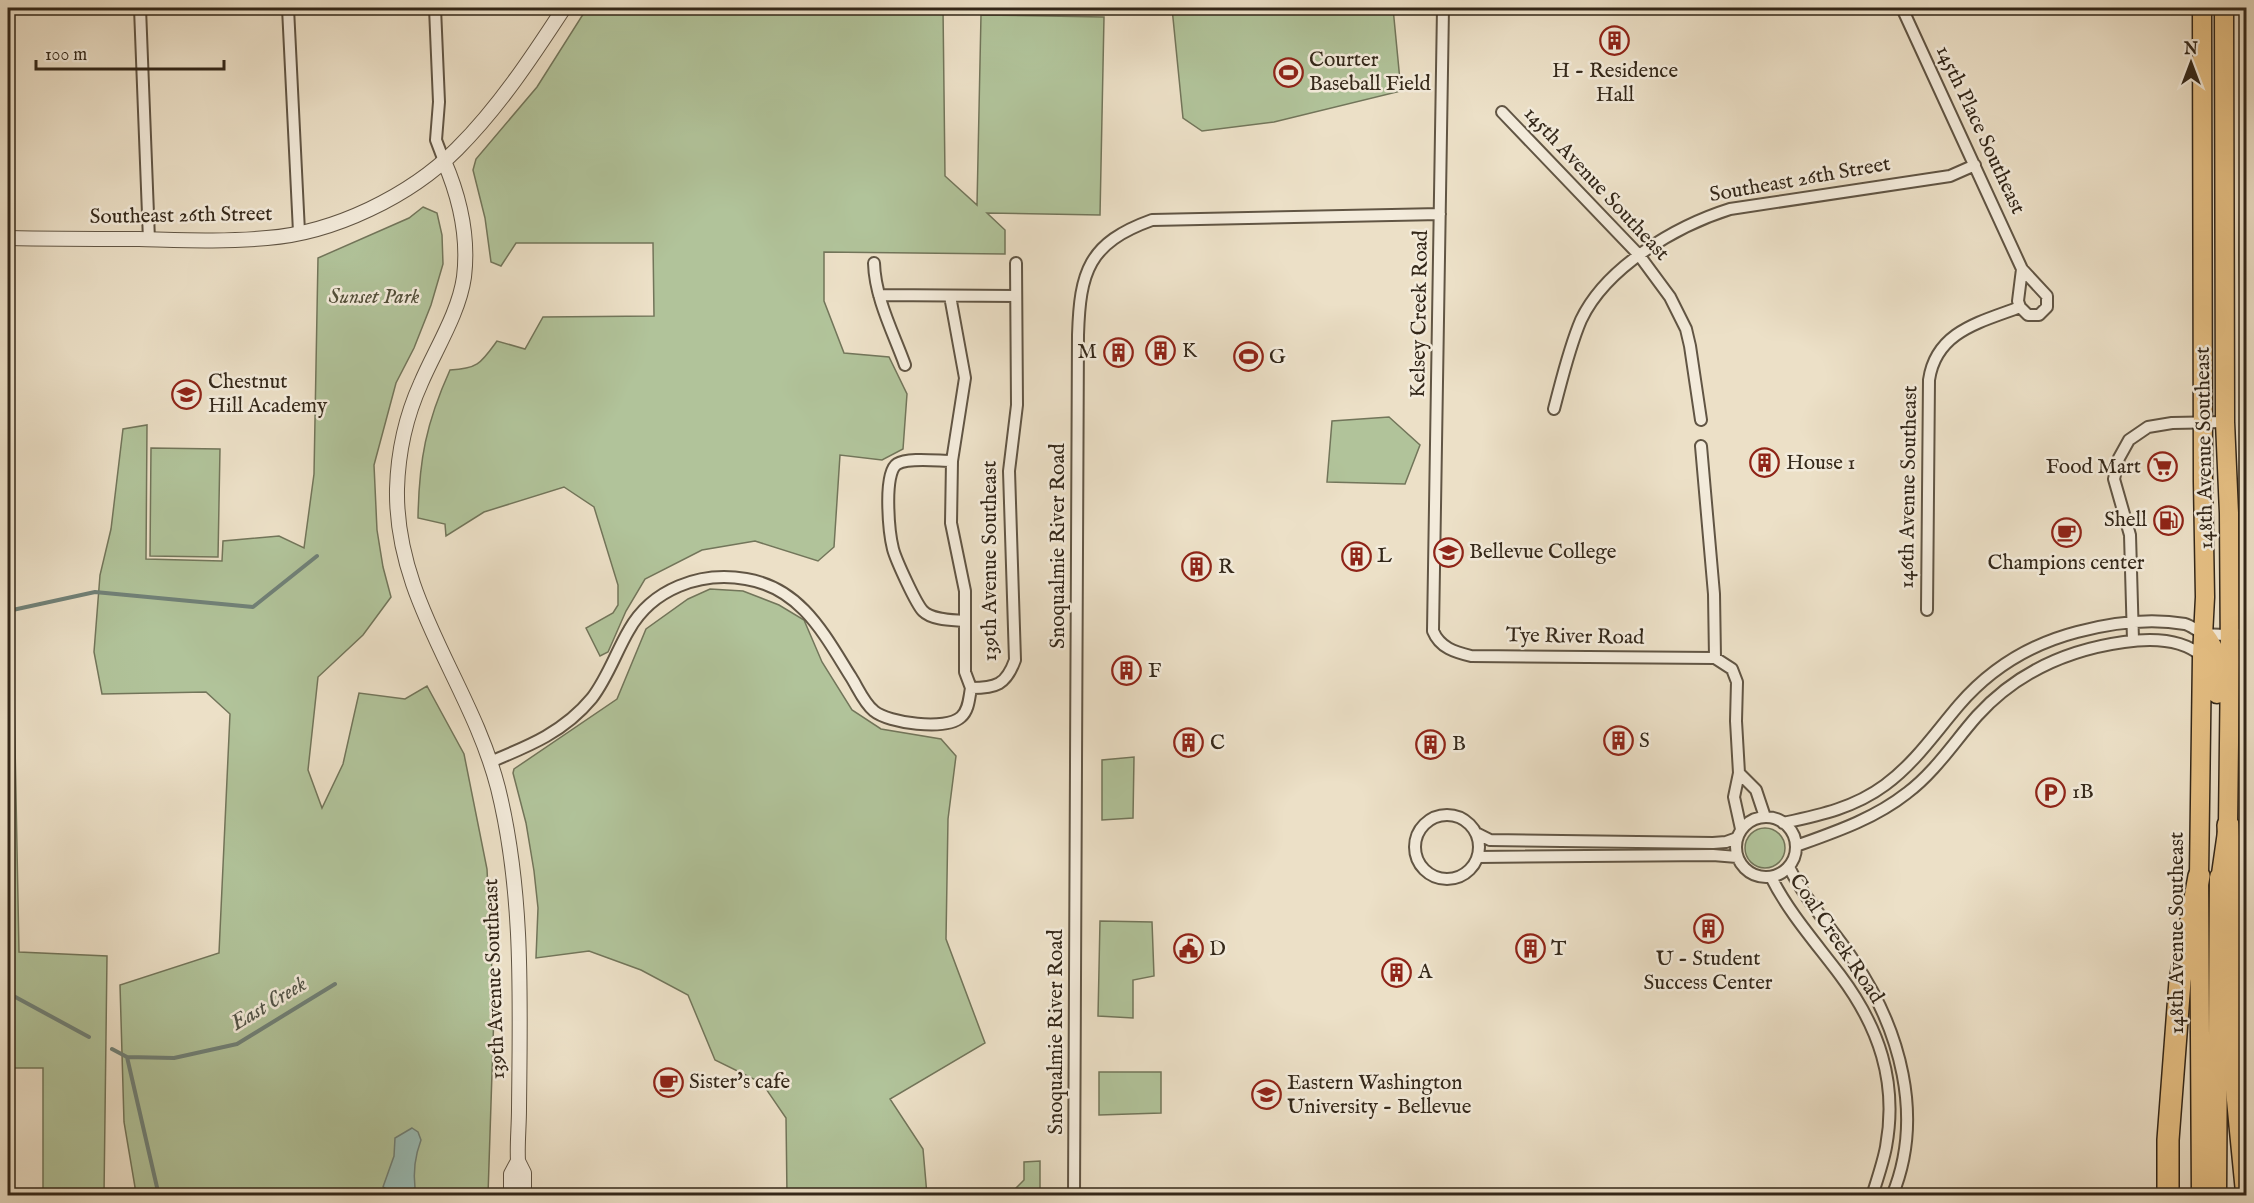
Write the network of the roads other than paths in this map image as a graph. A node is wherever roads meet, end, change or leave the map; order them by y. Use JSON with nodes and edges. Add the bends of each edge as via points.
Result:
{"nodes":[{"id":1,"x":140,"y":8,"type":"edge"},
{"id":2,"x":288,"y":8,"type":"edge"},
{"id":3,"x":435,"y":8,"type":"edge"},
{"id":4,"x":564,"y":8,"type":"edge"},
{"id":5,"x":1443,"y":8,"type":"edge"},
{"id":6,"x":1902,"y":8,"type":"edge"},
{"id":7,"x":2202,"y":8,"type":"edge"},
{"id":8,"x":2224,"y":8,"type":"edge"},
{"id":9,"x":1502,"y":112,"type":"dead end"},
{"id":10,"x":444,"y":161,"type":"junction"},
{"id":11,"x":1975,"y":165,"type":"junction"},
{"id":12,"x":1440,"y":214,"type":"junction"},
{"id":13,"x":299,"y":232,"type":"junction"},
{"id":14,"x":8,"y":238,"type":"edge"},
{"id":15,"x":149,"y":240,"type":"junction"},
{"id":16,"x":1640,"y":255,"type":"junction"},
{"id":17,"x":874,"y":263,"type":"dead end"},
{"id":18,"x":1016,"y":263,"type":"dead end"},
{"id":19,"x":2022,"y":269,"type":"junction"},
{"id":20,"x":879,"y":295,"type":"junction"},
{"id":21,"x":951,"y":296,"type":"junction"},
{"id":22,"x":1016,"y":296,"type":"junction"},
{"id":23,"x":2020,"y":307,"type":"junction"},
{"id":24,"x":905,"y":365,"type":"dead end"},
{"id":25,"x":1554,"y":409,"type":"dead end"},
{"id":26,"x":1701,"y":420,"type":"dead end"},
{"id":27,"x":2205,"y":422,"type":"junction"},
{"id":28,"x":2225,"y":422,"type":"junction"},
{"id":29,"x":1701,"y":446,"type":"dead end"},
{"id":30,"x":952,"y":461,"type":"junction"},
{"id":31,"x":1927,"y":610,"type":"dead end"},
{"id":32,"x":963,"y":621,"type":"junction"},
{"id":33,"x":1433,"y":621,"type":"joint"},
{"id":34,"x":2133,"y":622,"type":"junction"},
{"id":35,"x":2204,"y":634,"type":"junction"},
{"id":36,"x":2238,"y":634,"type":"edge"},
{"id":37,"x":2133,"y":640,"type":"junction"},
{"id":38,"x":2202,"y":656,"type":"junction"},
{"id":39,"x":1715,"y":658,"type":"junction"},
{"id":40,"x":971,"y":688,"type":"junction"},
{"id":41,"x":490,"y":762,"type":"junction"},
{"id":42,"x":1739,"y":773,"type":"junction"},
{"id":43,"x":1765,"y":817,"type":"junction"},
{"id":44,"x":1783,"y":823,"type":"junction"},
{"id":45,"x":2228,"y":825,"type":"junction"},
{"id":46,"x":1739,"y":833,"type":"junction"},
{"id":47,"x":1478,"y":834,"type":"junction"},
{"id":48,"x":1796,"y":846,"type":"junction"},
{"id":49,"x":1478,"y":857,"type":"junction"},
{"id":50,"x":1737,"y":857,"type":"junction"},
{"id":51,"x":1789,"y":867,"type":"junction"},
{"id":52,"x":2199,"y":876,"type":"junction"},
{"id":53,"x":1771,"y":878,"type":"junction"},
{"id":54,"x":2219,"y":888,"type":"junction"},
{"id":55,"x":518,"y":1161,"type":"junction"},
{"id":56,"x":2247,"y":1187,"type":"edge"},
{"id":57,"x":511,"y":1196,"type":"edge"},
{"id":58,"x":524,"y":1196,"type":"edge"},
{"id":59,"x":1074,"y":1196,"type":"edge"},
{"id":60,"x":1872,"y":1196,"type":"edge"},
{"id":61,"x":1892,"y":1196,"type":"edge"},
{"id":62,"x":2168,"y":1196,"type":"edge"},
{"id":63,"x":2200,"y":1196,"type":"edge"},
{"id":64,"x":2217,"y":1196,"type":"edge"}],
"edges":[{"from":1,"to":15,"type":"street"},
{"from":2,"to":13,"type":"street"},
{"from":3,"to":10,"type":"street","name":"139th Avenue Southeast","via":[[439,102],[436,140]]},
{"from":4,"to":10,"type":"street","name":"Southeast 26th Street","via":[[489,115]]},
{"from":5,"to":12,"type":"street","name":"Kelsey Creek Road"},
{"from":6,"to":11,"type":"street","name":"145th Place Southeast"},
{"from":7,"to":27,"type":"main road","name":"148th Avenue Southeast"},
{"from":8,"to":28,"type":"main road","name":"148th Avenue Southeast"},
{"from":9,"to":16,"type":"street","name":"145th Avenue Southeast"},
{"from":10,"to":13,"type":"street","name":"Southeast 26th Street","via":[[387,201]]},
{"from":10,"to":41,"type":"street","name":"139th Avenue Southeast","via":[[462,208],[464,278],[404,435],[397,490],[399,527],[420,608],[468,706]]},
{"from":11,"to":16,"type":"street","name":"Southeast 26th Street","via":[[1950,176],[1730,209],[1698,221]]},
{"from":11,"to":19,"type":"street","name":"145th Place Southeast"},
{"from":12,"to":33,"type":"street","name":"Kelsey Creek Road"},
{"from":12,"to":59,"type":"street","name":"Snoqualmie River Road","via":[[1152,220],[1133,226],[1112,240],[1087,271],[1079,299],[1078,335]]},
{"from":13,"to":15,"type":"street","name":"Southeast 26th Street","via":[[268,238]]},
{"from":14,"to":15,"type":"street","name":"Southeast 26th Street"},
{"from":16,"to":25,"type":"street","name":"Southeast 26th Street","via":[[1598,294],[1582,319]]},
{"from":16,"to":26,"type":"street","name":"145th Avenue Southeast","via":[[1670,297],[1686,329]]},
{"from":17,"to":20,"type":"street"},
{"from":18,"to":22,"type":"street","name":"139th Avenue Southeast"},
{"from":19,"to":23,"type":"street"},
{"from":19,"to":23,"type":"street","name":"146th Avenue Southeast","via":[[2048,301],[2039,315],[2028,315]]},
{"from":20,"to":21,"type":"street"},
{"from":20,"to":24,"type":"street"},
{"from":21,"to":22,"type":"street"},
{"from":21,"to":30,"type":"street","name":"139th Avenue Southeast","via":[[965,378]]},
{"from":22,"to":40,"type":"street","name":"139th Avenue Southeast","via":[[1017,405],[1009,471],[1016,660],[1010,674],[992,688]]},
{"from":23,"to":31,"type":"street","name":"146th Avenue Southeast","via":[[1953,336],[1931,366]]},
{"from":27,"to":28,"type":"street"},
{"from":27,"to":34,"type":"street","via":[[2148,427],[2129,440],[2119,458],[2115,479],[2130,535]]},
{"from":27,"to":35,"type":"main road","name":"148th Avenue Southeast"},
{"from":28,"to":36,"type":"main road","name":"148th Avenue Southeast"},
{"from":29,"to":39,"type":"street","via":[[1714,594]]},
{"from":30,"to":32,"type":"street","name":"139th Avenue Southeast","via":[[951,523],[965,591]]},
{"from":30,"to":32,"type":"street","name":"139th Avenue Southeast","via":[[907,460],[896,464],[889,474],[889,523],[893,550],[924,613]]},
{"from":32,"to":40,"type":"street","name":"139th Avenue Southeast","via":[[964,672]]},
{"from":33,"to":39,"type":"street","name":"Tye River Road","via":[[1436,639],[1455,652],[1471,656]]},
{"from":34,"to":35,"type":"street","via":[[2187,624]]},
{"from":34,"to":37,"type":"street"},
{"from":34,"to":44,"type":"street","via":[[2064,636],[2007,662],[1960,704],[1920,753],[1884,786],[1826,814]]},
{"from":35,"to":36,"type":"street"},
{"from":35,"to":38,"type":"main road","name":"148th Avenue Southeast"},
{"from":35,"to":54,"type":"main road","name":"148th Avenue Southeast","via":[[2214,646],[2217,659]]},
{"from":36,"to":45,"type":"main road","name":"148th Avenue Southeast"},
{"from":37,"to":38,"type":"street","via":[[2186,645]]},
{"from":37,"to":48,"type":"street","via":[[2076,651],[2029,672],[1990,703],[1922,780],[1892,804],[1860,822]]},
{"from":38,"to":52,"type":"main road","name":"148th Avenue Southeast"},
{"from":39,"to":42,"type":"street","via":[[1732,669],[1737,682]]},
{"from":40,"to":41,"type":"street","name":"139th Avenue Southeast","via":[[966,710],[948,723],[899,722],[882,717],[868,705],[814,619],[788,595],[745,579],[694,580],[678,585],[639,613],[599,686],[577,713],[542,741]]},
{"from":41,"to":55,"type":"street","name":"139th Avenue Southeast","via":[[506,823],[518,907]]},
{"from":42,"to":43,"type":"street","via":[[1756,790]]},
{"from":42,"to":46,"type":"street","via":[[1734,797]]},
{"from":43,"to":44,"type":"street"},
{"from":43,"to":46,"type":"street","via":[[1756,818]]},
{"from":44,"to":48,"type":"street"},
{"from":45,"to":54,"type":"main road","name":"148th Avenue Southeast"},
{"from":45,"to":56,"type":"highway","via":[[2235,1074]]},
{"from":46,"to":47,"type":"street","via":[[1726,842],[1713,843],[1490,840]]},
{"from":46,"to":50,"type":"street"},
{"from":47,"to":49,"type":"street"},
{"from":47,"to":49,"type":"street","via":[[1467,820],[1444,814],[1423,825],[1415,846],[1420,865],[1434,877],[1444,879],[1462,876]]},
{"from":48,"to":51,"type":"street"},
{"from":49,"to":50,"type":"street"},
{"from":50,"to":53,"type":"street","via":[[1750,874]]},
{"from":51,"to":53,"type":"street"},
{"from":51,"to":61,"type":"street","name":"Coal Creek Road","via":[[1800,890],[1855,963],[1895,1040],[1902,1067],[1906,1138],[1904,1162]]},
{"from":52,"to":62,"type":"highway","via":[[2180,981],[2168,1140]]},
{"from":52,"to":63,"type":"main road","name":"148th Avenue Southeast"},
{"from":53,"to":60,"type":"street","name":"Coal Creek Road","via":[[1784,902],[1842,978],[1883,1054],[1889,1118],[1886,1148]]},
{"from":54,"to":64,"type":"main road","name":"148th Avenue Southeast"},
{"from":55,"to":57,"type":"street","name":"139th Avenue Southeast","via":[[511,1173]]},
{"from":55,"to":58,"type":"street","name":"139th Avenue Southeast","via":[[524,1173]]}]}
